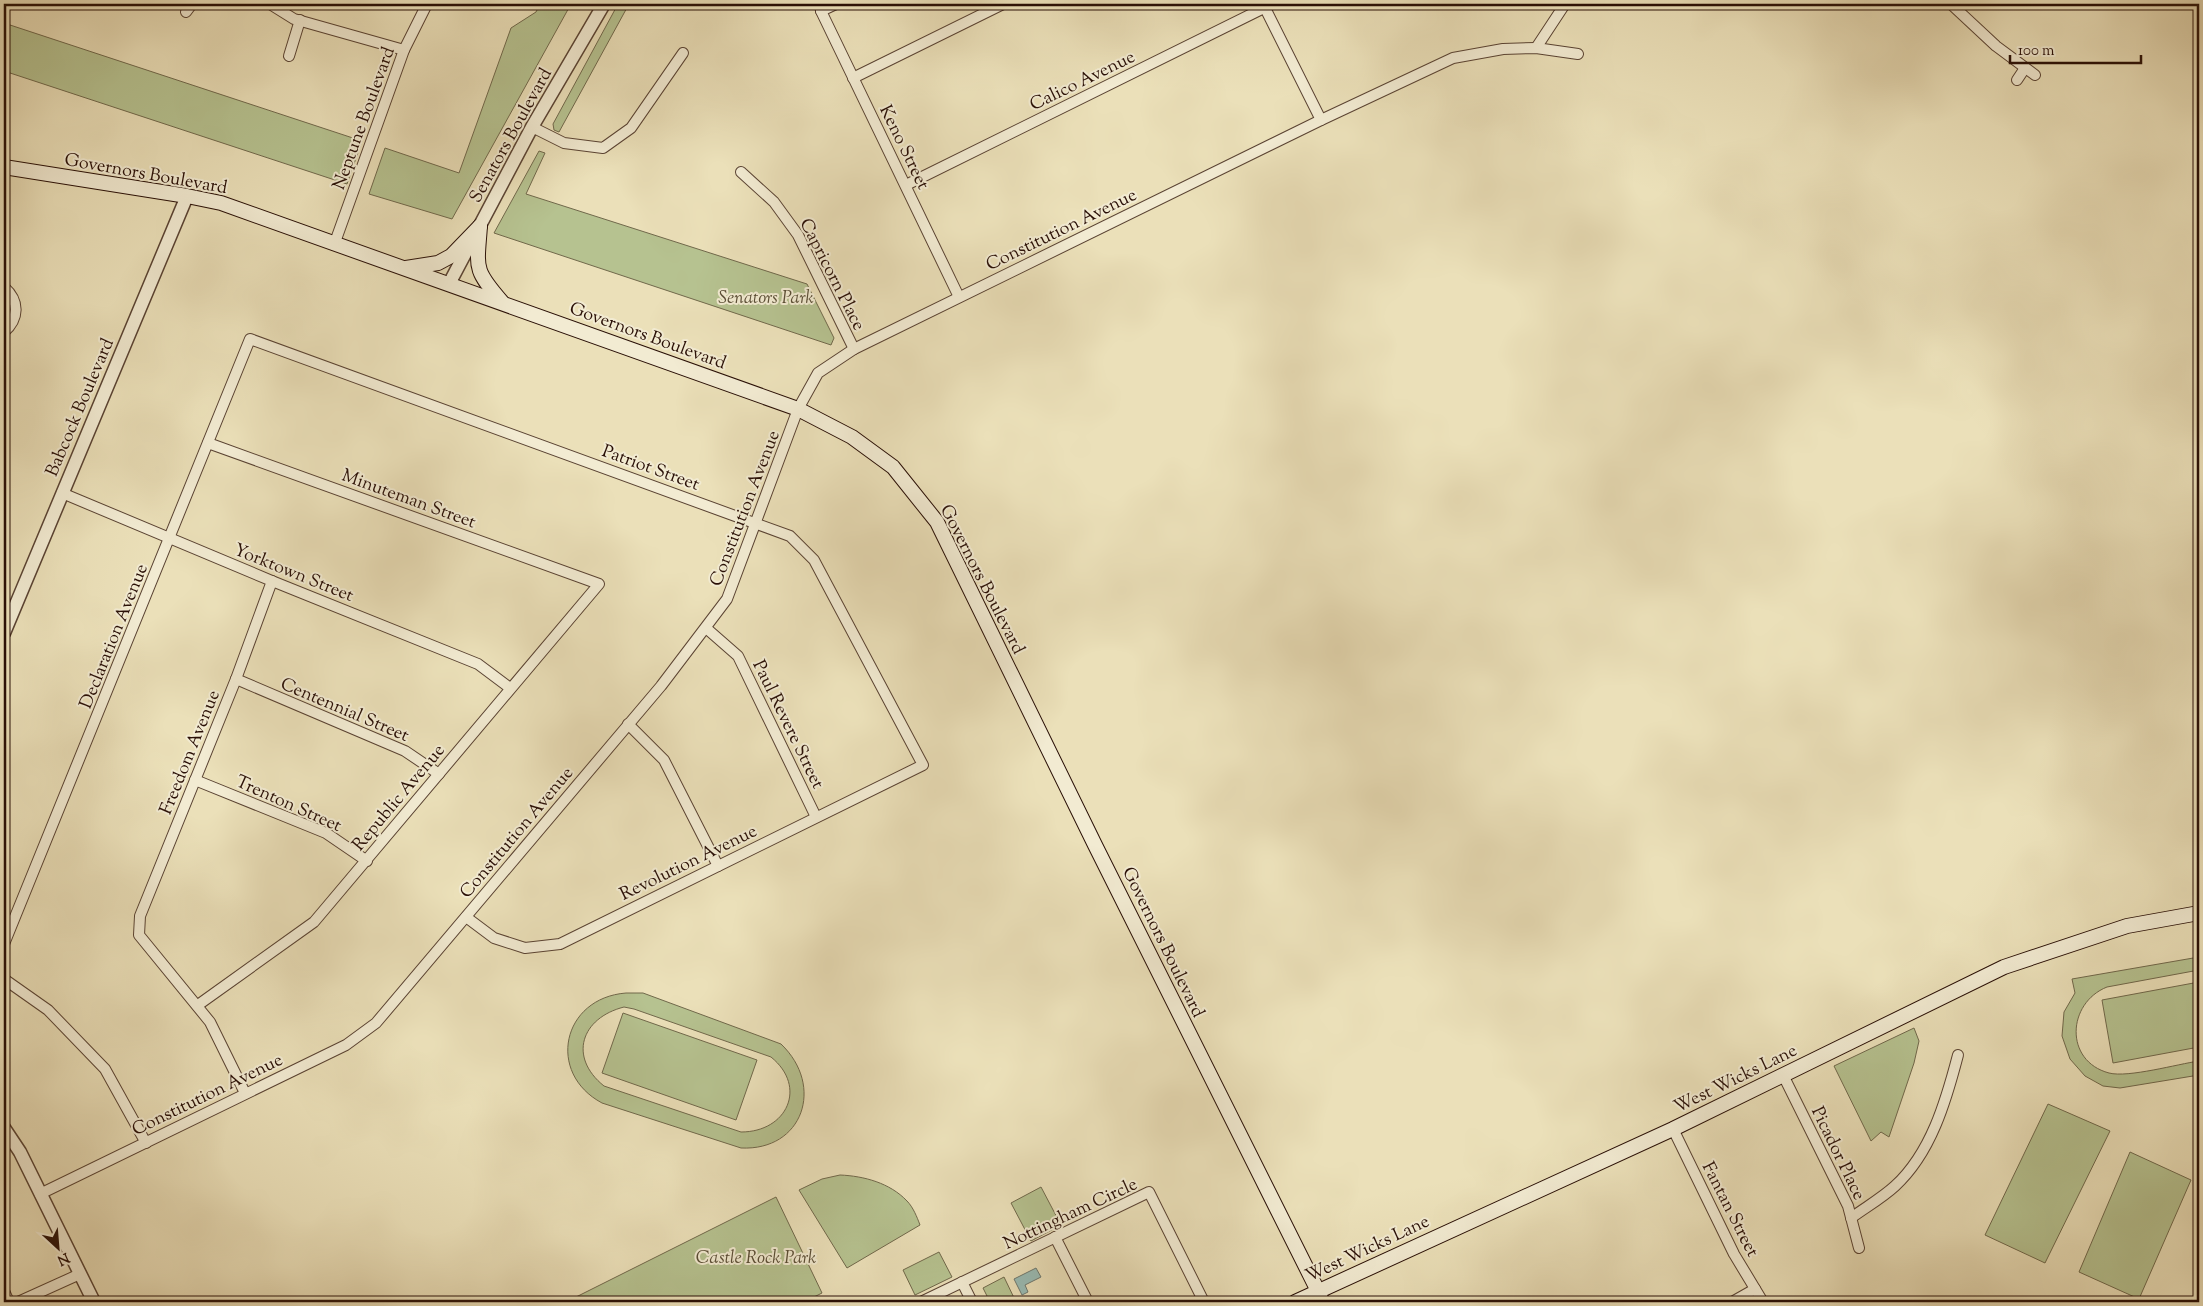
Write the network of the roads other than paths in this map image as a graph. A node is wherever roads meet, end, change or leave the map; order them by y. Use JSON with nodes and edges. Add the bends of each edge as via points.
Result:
{"nodes":[{"id":1,"x":270,"y":4,"type":"edge"},
{"id":2,"x":427,"y":4,"type":"edge"},
{"id":3,"x":604,"y":4,"type":"edge"},
{"id":4,"x":836,"y":4,"type":"edge"},
{"id":5,"x":1003,"y":4,"type":"edge"},
{"id":6,"x":1565,"y":4,"type":"edge"},
{"id":7,"x":1951,"y":4,"type":"edge"},
{"id":8,"x":1267,"y":5,"type":"edge"},
{"id":9,"x":820,"y":7,"type":"edge"},
{"id":10,"x":300,"y":20,"type":"junction"},
{"id":11,"x":1536,"y":48,"type":"junction"},
{"id":12,"x":404,"y":50,"type":"junction"},
{"id":13,"x":683,"y":52,"type":"dead end"},
{"id":14,"x":1578,"y":54,"type":"dead end"},
{"id":15,"x":289,"y":56,"type":"dead end"},
{"id":16,"x":2025,"y":68,"type":"junction"},
{"id":17,"x":2035,"y":75,"type":"dead end"},
{"id":18,"x":853,"y":78,"type":"junction"},
{"id":19,"x":2017,"y":80,"type":"dead end"},
{"id":20,"x":1321,"y":120,"type":"junction"},
{"id":21,"x":532,"y":127,"type":"junction"},
{"id":22,"x":4,"y":168,"type":"edge"},
{"id":23,"x":741,"y":172,"type":"dead end"},
{"id":24,"x":906,"y":186,"type":"junction"},
{"id":25,"x":187,"y":196,"type":"junction"},
{"id":26,"x":480,"y":226,"type":"junction"},
{"id":27,"x":334,"y":245,"type":"junction"},
{"id":28,"x":403,"y":268,"type":"junction"},
{"id":29,"x":449,"y":284,"type":"junction"},
{"id":30,"x":4,"y":287,"type":"edge"},
{"id":31,"x":959,"y":298,"type":"junction"},
{"id":32,"x":503,"y":304,"type":"junction"},
{"id":33,"x":4,"y":332,"type":"edge"},
{"id":34,"x":250,"y":338,"type":"joint"},
{"id":35,"x":854,"y":349,"type":"junction"},
{"id":36,"x":798,"y":409,"type":"junction"},
{"id":37,"x":208,"y":443,"type":"junction"},
{"id":38,"x":62,"y":493,"type":"junction"},
{"id":39,"x":756,"y":523,"type":"junction"},
{"id":40,"x":170,"y":537,"type":"junction"},
{"id":41,"x":272,"y":581,"type":"junction"},
{"id":42,"x":599,"y":584,"type":"joint"},
{"id":43,"x":706,"y":628,"type":"junction"},
{"id":44,"x":4,"y":633,"type":"edge"},
{"id":45,"x":236,"y":679,"type":"junction"},
{"id":46,"x":510,"y":688,"type":"junction"},
{"id":47,"x":628,"y":724,"type":"junction"},
{"id":48,"x":923,"y":765,"type":"joint"},
{"id":49,"x":439,"y":774,"type":"junction"},
{"id":50,"x":194,"y":780,"type":"junction"},
{"id":51,"x":816,"y":817,"type":"junction"},
{"id":52,"x":367,"y":861,"type":"junction"},
{"id":53,"x":718,"y":866,"type":"junction"},
{"id":54,"x":2199,"y":913,"type":"edge"},
{"id":55,"x":466,"y":918,"type":"junction"},
{"id":56,"x":4,"y":944,"type":"edge"},
{"id":57,"x":4,"y":979,"type":"edge"},
{"id":58,"x":198,"y":1005,"type":"junction"},
{"id":59,"x":1958,"y":1055,"type":"dead end"},
{"id":60,"x":1783,"y":1075,"type":"junction"},
{"id":61,"x":245,"y":1093,"type":"junction"},
{"id":62,"x":4,"y":1128,"type":"edge"},
{"id":63,"x":1673,"y":1128,"type":"junction"},
{"id":64,"x":146,"y":1143,"type":"junction"},
{"id":65,"x":40,"y":1194,"type":"junction"},
{"id":66,"x":1851,"y":1218,"type":"junction"},
{"id":67,"x":1055,"y":1237,"type":"junction"},
{"id":68,"x":1859,"y":1248,"type":"dead end"},
{"id":69,"x":80,"y":1274,"type":"junction"},
{"id":70,"x":962,"y":1282,"type":"junction"},
{"id":71,"x":1755,"y":1289,"type":"junction"},
{"id":72,"x":4,"y":1291,"type":"edge"},
{"id":73,"x":1321,"y":1297,"type":"edge"},
{"id":74,"x":9,"y":1302,"type":"edge"},
{"id":75,"x":18,"y":1302,"type":"edge"},
{"id":76,"x":94,"y":1302,"type":"edge"},
{"id":77,"x":921,"y":1302,"type":"edge"},
{"id":78,"x":972,"y":1302,"type":"edge"},
{"id":79,"x":1088,"y":1302,"type":"edge"},
{"id":80,"x":1204,"y":1302,"type":"edge"},
{"id":81,"x":1295,"y":1302,"type":"edge"},
{"id":82,"x":1732,"y":1302,"type":"edge"},
{"id":83,"x":1763,"y":1302,"type":"edge"}],
"edges":[{"from":1,"to":10,"type":"street"},
{"from":2,"to":12,"type":"street","name":"Neptune Boulevard"},
{"from":3,"to":21,"type":"street","name":"Senators Boulevard"},
{"from":4,"to":9,"type":"street"},
{"from":5,"to":18,"type":"street"},
{"from":6,"to":11,"type":"street"},
{"from":7,"to":16,"type":"street"},
{"from":8,"to":20,"type":"street"},
{"from":8,"to":24,"type":"street","name":"Calico Avenue"},
{"from":9,"to":18,"type":"street","name":"Keno Street"},
{"from":10,"to":12,"type":"street"},
{"from":10,"to":15,"type":"street"},
{"from":11,"to":14,"type":"street","name":"Constitution Avenue"},
{"from":11,"to":20,"type":"street","name":"Constitution Avenue","via":[[1453,58]]},
{"from":12,"to":27,"type":"street","name":"Neptune Boulevard"},
{"from":13,"to":21,"type":"street","via":[[631,128],[603,148],[564,143]]},
{"from":16,"to":17,"type":"street"},
{"from":16,"to":19,"type":"street"},
{"from":18,"to":24,"type":"street","name":"Keno Street"},
{"from":20,"to":31,"type":"street","name":"Constitution Avenue"},
{"from":21,"to":26,"type":"street","name":"Senators Boulevard"},
{"from":22,"to":25,"type":"main road","name":"Governors Boulevard"},
{"from":23,"to":35,"type":"street","name":"Capricorn Place","via":[[774,202],[798,235]]},
{"from":24,"to":31,"type":"street","name":"Keno Street"},
{"from":25,"to":27,"type":"main road","name":"Governors Boulevard","via":[[221,203]]},
{"from":25,"to":38,"type":"street","name":"Babcock Boulevard"},
{"from":26,"to":28,"type":"main road","via":[[451,256],[438,263]]},
{"from":26,"to":29,"type":"street","name":"Senators Boulevard"},
{"from":26,"to":32,"type":"main road","via":[[478,267],[481,277]]},
{"from":27,"to":28,"type":"main road","name":"Governors Boulevard"},
{"from":28,"to":29,"type":"main road","name":"Governors Boulevard"},
{"from":29,"to":32,"type":"main road","name":"Governors Boulevard"},
{"from":30,"to":33,"type":"street","via":[[11,294],[16,311]]},
{"from":31,"to":35,"type":"street","name":"Constitution Avenue"},
{"from":32,"to":36,"type":"main road","name":"Governors Boulevard"},
{"from":34,"to":37,"type":"street","name":"Declaration Avenue"},
{"from":34,"to":39,"type":"street","name":"Patriot Street"},
{"from":35,"to":36,"type":"street","name":"Constitution Avenue","via":[[818,373]]},
{"from":36,"to":39,"type":"street","name":"Constitution Avenue"},
{"from":36,"to":73,"type":"main road","name":"Governors Boulevard","via":[[852,437],[893,467],[937,522]]},
{"from":37,"to":40,"type":"street","name":"Declaration Avenue"},
{"from":37,"to":42,"type":"street","name":"Minuteman Street"},
{"from":38,"to":40,"type":"street","name":"Yorktown Street"},
{"from":38,"to":44,"type":"street","name":"Babcock Boulevard"},
{"from":39,"to":43,"type":"street","name":"Constitution Avenue","via":[[727,599]]},
{"from":39,"to":48,"type":"street","name":"Patriot Street","via":[[790,536],[814,560]]},
{"from":40,"to":41,"type":"street","name":"Yorktown Street"},
{"from":40,"to":56,"type":"street","name":"Declaration Avenue"},
{"from":41,"to":45,"type":"street","name":"Freedom Avenue"},
{"from":41,"to":46,"type":"street","name":"Yorktown Street","via":[[478,664]]},
{"from":42,"to":46,"type":"street","name":"Republic Avenue"},
{"from":43,"to":47,"type":"street","name":"Constitution Avenue"},
{"from":43,"to":51,"type":"street","name":"Paul Revere Street","via":[[738,656]]},
{"from":45,"to":49,"type":"street","name":"Centennial Street","via":[[405,751]]},
{"from":45,"to":50,"type":"street","name":"Freedom Avenue"},
{"from":46,"to":49,"type":"street","name":"Republic Avenue"},
{"from":47,"to":53,"type":"street","via":[[664,760]]},
{"from":47,"to":55,"type":"street","name":"Constitution Avenue"},
{"from":48,"to":51,"type":"street","name":"Revolution Avenue"},
{"from":49,"to":52,"type":"street","name":"Republic Avenue"},
{"from":50,"to":52,"type":"street","name":"Trenton Street","via":[[326,833]]},
{"from":50,"to":58,"type":"street","name":"Freedom Avenue","via":[[140,916],[138,935]]},
{"from":51,"to":53,"type":"street","name":"Revolution Avenue"},
{"from":52,"to":58,"type":"street","name":"Republic Avenue","via":[[314,922]]},
{"from":53,"to":55,"type":"street","name":"Revolution Avenue","via":[[560,944],[525,948],[494,938]]},
{"from":54,"to":60,"type":"main road","name":"West Wicks Lane","via":[[2127,926],[2004,967]]},
{"from":55,"to":61,"type":"street","name":"Constitution Avenue","via":[[376,1023],[346,1045]]},
{"from":57,"to":64,"type":"street","via":[[48,1010],[105,1069]]},
{"from":58,"to":61,"type":"street","via":[[210,1022]]},
{"from":59,"to":66,"type":"street","via":[[1949,1091],[1925,1149],[1896,1186]]},
{"from":60,"to":63,"type":"main road","name":"West Wicks Lane"},
{"from":60,"to":66,"type":"street","name":"Picador Place"},
{"from":61,"to":64,"type":"street","name":"Constitution Avenue"},
{"from":62,"to":65,"type":"street","via":[[20,1152]]},
{"from":63,"to":71,"type":"street","name":"Fantan Street","via":[[1734,1254]]},
{"from":63,"to":73,"type":"main road","name":"West Wicks Lane"},
{"from":64,"to":65,"type":"street","name":"Constitution Avenue"},
{"from":65,"to":69,"type":"street"},
{"from":66,"to":68,"type":"street","name":"Picador Place"},
{"from":67,"to":70,"type":"street","name":"Nottingham Circle"},
{"from":67,"to":79,"type":"street"},
{"from":67,"to":80,"type":"street","name":"Nottingham Circle","via":[[1149,1192]]},
{"from":69,"to":75,"type":"street"},
{"from":69,"to":76,"type":"street"},
{"from":70,"to":77,"type":"street","name":"Nottingham Circle"},
{"from":70,"to":78,"type":"street"},
{"from":71,"to":82,"type":"street"},
{"from":71,"to":83,"type":"street","name":"Fantan Street"},
{"from":72,"to":74,"type":"street"},
{"from":73,"to":81,"type":"main road","name":"West Wicks Lane"}]}
